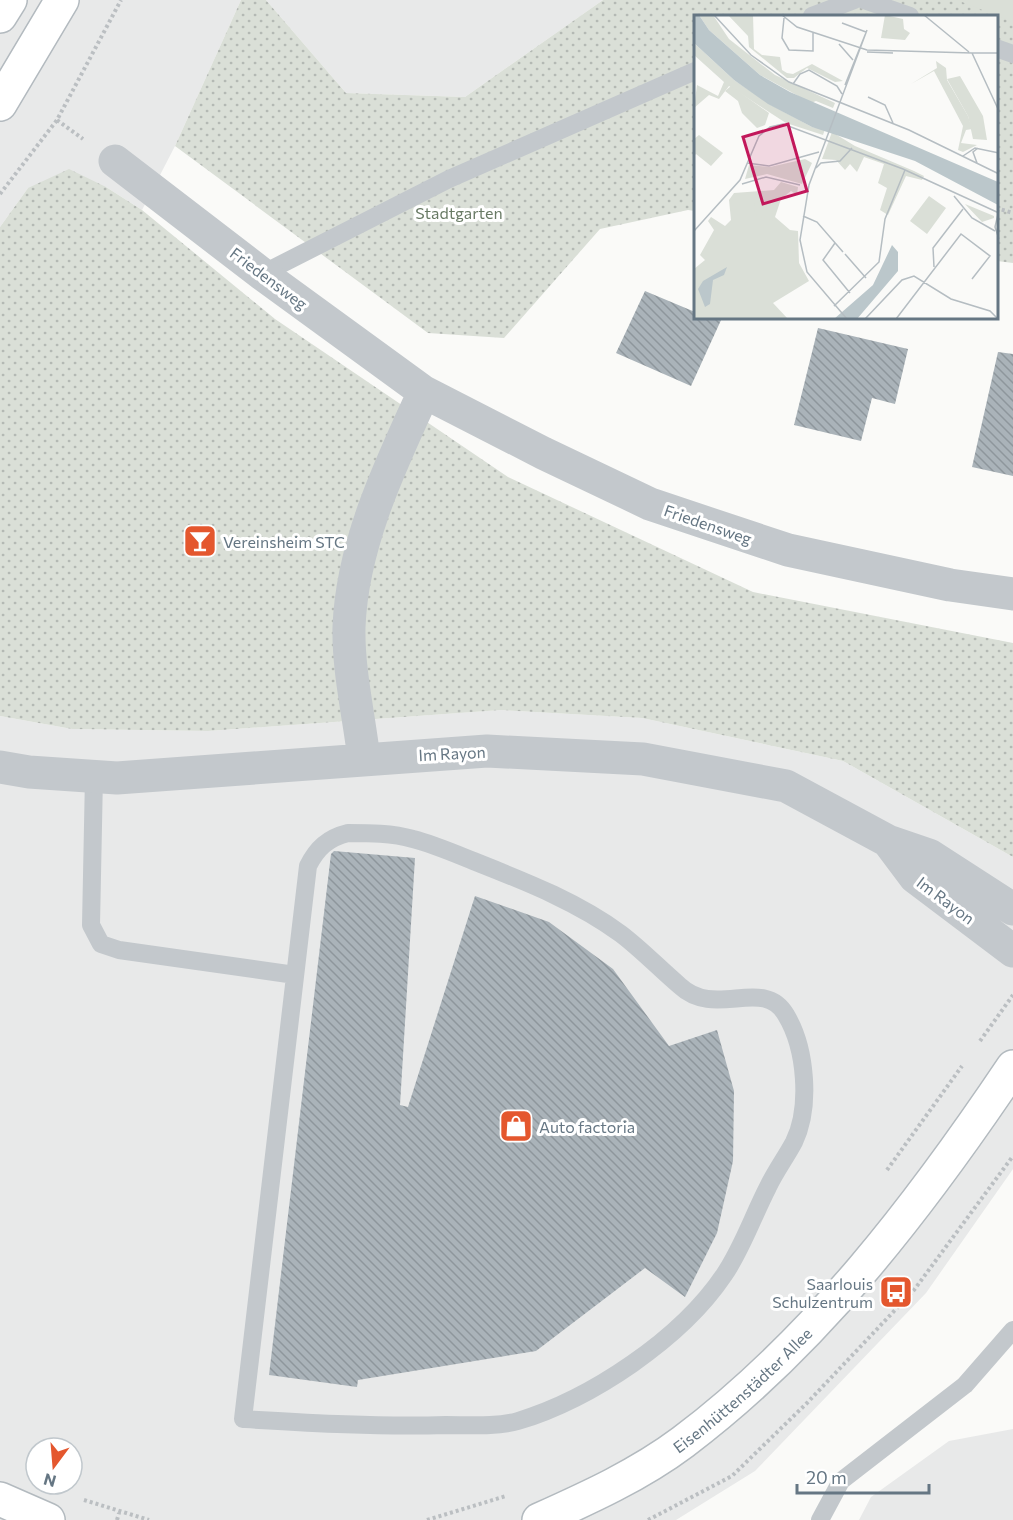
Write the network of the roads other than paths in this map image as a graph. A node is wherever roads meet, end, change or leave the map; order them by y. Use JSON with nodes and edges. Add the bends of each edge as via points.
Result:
{"nodes":[{"id":1,"x":9,"y":0,"type":"edge"},
{"id":2,"x":62,"y":0,"type":"edge"},
{"id":3,"x":854,"y":0,"type":"edge"},
{"id":4,"x":864,"y":0,"type":"edge"},
{"id":5,"x":815,"y":15,"type":"edge"},
{"id":6,"x":907,"y":15,"type":"edge"},
{"id":7,"x":0,"y":16,"type":"edge"},
{"id":8,"x":998,"y":49,"type":"edge"},
{"id":9,"x":1013,"y":54,"type":"edge"},
{"id":10,"x":694,"y":71,"type":"edge"},
{"id":11,"x":0,"y":104,"type":"edge"},
{"id":12,"x":115,"y":161,"type":"dead end"},
{"id":13,"x":262,"y":274,"type":"junction"},
{"id":14,"x":424,"y":393,"type":"junction"},
{"id":15,"x":1013,"y":594,"type":"edge"},
{"id":16,"x":364,"y":759,"type":"junction"},
{"id":17,"x":0,"y":767,"type":"edge"},
{"id":18,"x":94,"y":776,"type":"junction"},
{"id":19,"x":888,"y":841,"type":"junction"},
{"id":20,"x":1005,"y":901,"type":"edge"},
{"id":21,"x":1013,"y":951,"type":"edge"},
{"id":22,"x":295,"y":975,"type":"junction"},
{"id":23,"x":1013,"y":1067,"type":"edge"},
{"id":24,"x":1013,"y":1329,"type":"edge"},
{"id":25,"x":0,"y":1499,"type":"edge"},
{"id":26,"x":48,"y":1520,"type":"edge"},
{"id":27,"x":539,"y":1520,"type":"edge"},
{"id":28,"x":820,"y":1520,"type":"edge"}],
"edges":[{"from":1,"to":7,"type":"street"},
{"from":2,"to":11,"type":"street"},
{"from":3,"to":5,"type":"lane"},
{"from":4,"to":6,"type":"lane"},
{"from":8,"to":9,"type":"lane"},
{"from":10,"to":13,"type":"lane","via":[[449,179]]},
{"from":12,"to":13,"type":"street","name":"Friedensweg"},
{"from":13,"to":14,"type":"street","name":"Friedensweg"},
{"from":14,"to":15,"type":"street","name":"Friedensweg","via":[[650,504],[788,550],[950,585]]},
{"from":14,"to":16,"type":"street","via":[[389,468],[356,577],[349,627]]},
{"from":16,"to":18,"type":"street","name":"Im Rayon","via":[[117,778]]},
{"from":16,"to":19,"type":"street","name":"Im Rayon","via":[[487,751],[643,759],[786,786]]},
{"from":17,"to":18,"type":"street","name":"Im Rayon"},
{"from":18,"to":22,"type":"lane","via":[[91,926],[101,944],[119,950]]},
{"from":19,"to":20,"type":"street","name":"Im Rayon","via":[[929,855]]},
{"from":19,"to":21,"type":"street","name":"Im Rayon","via":[[915,877]]},
{"from":22,"to":22,"type":"lane","via":[[243,1419],[381,1427],[516,1422],[578,1395],[666,1339],[702,1304],[725,1274],[795,1140],[803,1112],[798,1042],[776,1002],[759,996],[717,1002],[700,999],[681,988],[619,932],[544,888],[412,838],[348,833],[335,836],[315,852],[308,866]]},
{"from":23,"to":27,"type":"street","name":"Eisenhüttenstädter Allee","via":[[880,1249],[772,1367],[682,1443],[608,1489]]},
{"from":24,"to":28,"type":"lane","via":[[965,1385],[841,1481]]},
{"from":25,"to":26,"type":"street"}]}
